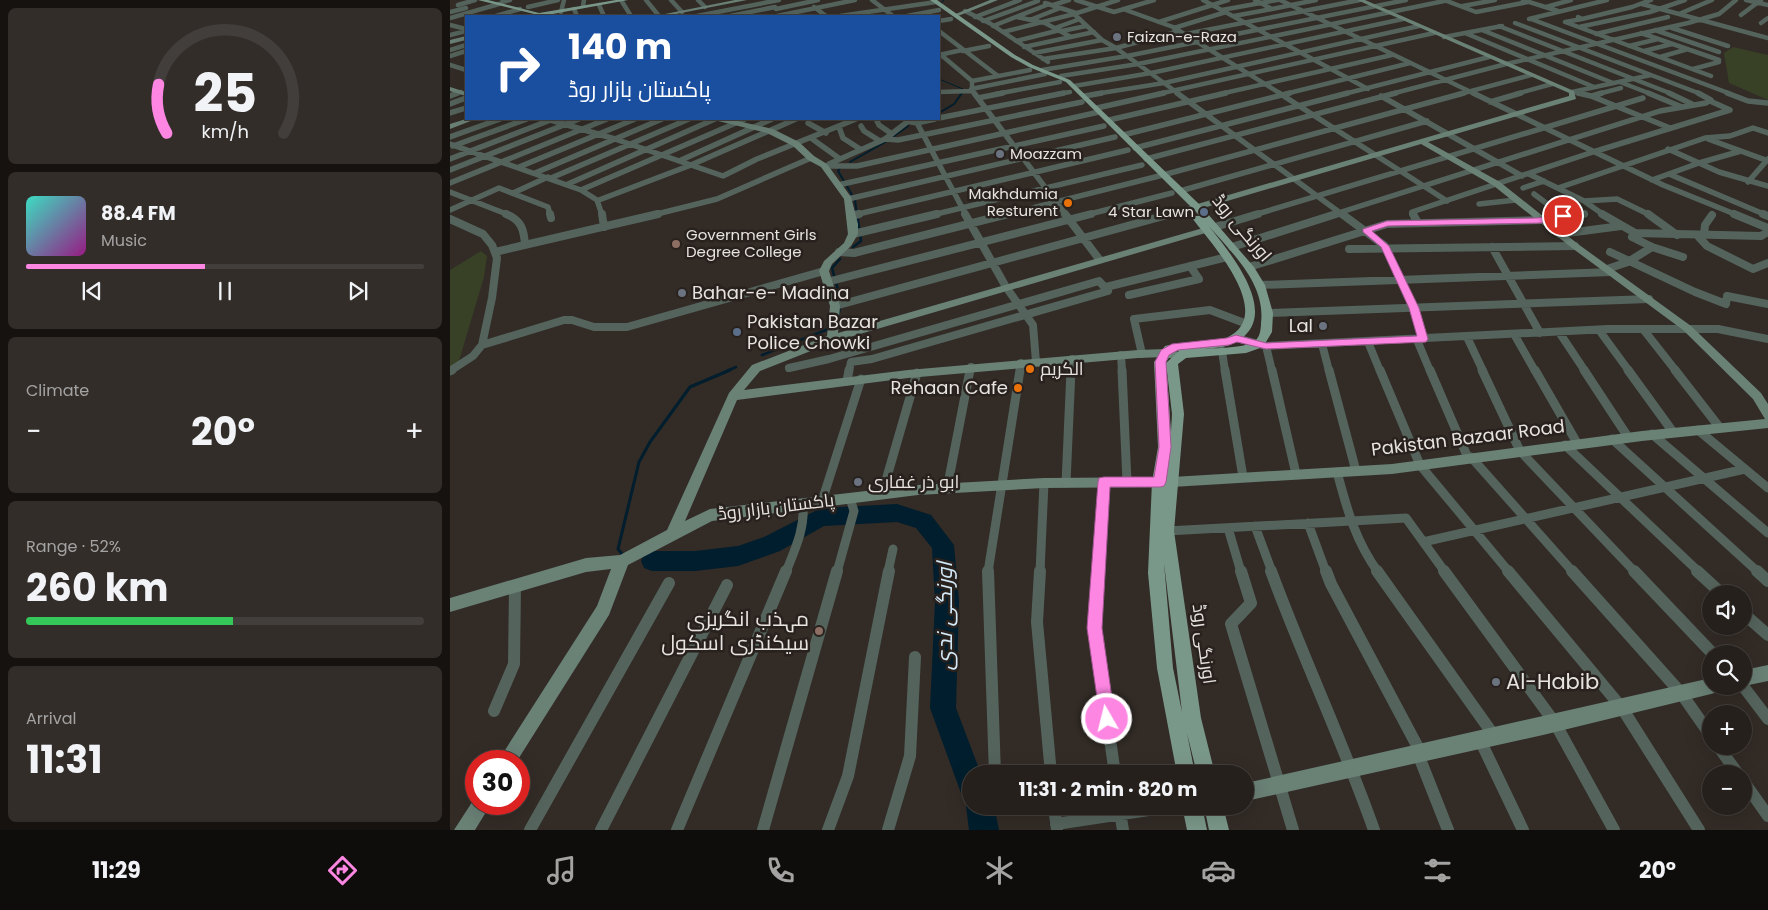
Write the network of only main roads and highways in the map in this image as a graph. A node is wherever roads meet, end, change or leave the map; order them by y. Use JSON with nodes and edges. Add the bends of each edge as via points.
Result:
{"nodes":[{"id":1,"x":621,"y":0,"type":"edge"},
{"id":2,"x":487,"y":1,"type":"edge"},
{"id":3,"x":609,"y":1,"type":"edge"},
{"id":4,"x":500,"y":3,"type":"junction"},
{"id":5,"x":509,"y":3,"type":"edge"},
{"id":6,"x":583,"y":3,"type":"edge"},
{"id":7,"x":932,"y":3,"type":"edge"},
{"id":8,"x":518,"y":7,"type":"junction"},
{"id":9,"x":529,"y":9,"type":"junction"},
{"id":10,"x":562,"y":11,"type":"junction"},
{"id":11,"x":547,"y":14,"type":"edge"},
{"id":12,"x":539,"y":15,"type":"edge"},
{"id":13,"x":957,"y":15,"type":"junction"},
{"id":14,"x":1044,"y":72,"type":"junction"},
{"id":15,"x":1211,"y":228,"type":"junction"},
{"id":16,"x":1166,"y":482,"type":"junction"},
{"id":17,"x":1184,"y":765,"type":"edge"},
{"id":18,"x":1204,"y":765,"type":"edge"},
{"id":19,"x":1194,"y":815,"type":"edge"},
{"id":20,"x":1215,"y":815,"type":"edge"},
{"id":21,"x":1197,"y":830,"type":"edge"},
{"id":22,"x":1219,"y":830,"type":"edge"}],
"edges":[{"from":1,"to":3,"type":"main road"},
{"from":1,"to":10,"type":"main road"},
{"from":2,"to":4,"type":"main road"},
{"from":3,"to":6,"type":"main road"},
{"from":4,"to":5,"type":"main road"},
{"from":4,"to":8,"type":"main road"},
{"from":5,"to":8,"type":"main road"},
{"from":6,"to":10,"type":"main road"},
{"from":7,"to":13,"type":"main road","name":"اورنگی روڈ"},
{"from":8,"to":9,"type":"main road"},
{"from":9,"to":11,"type":"main road"},
{"from":9,"to":12,"type":"main road"},
{"from":10,"to":11,"type":"main road"},
{"from":11,"to":12,"type":"main road"},
{"from":13,"to":14,"type":"main road","name":"اورنگی روڈ","via":[[1013,56]]},
{"from":13,"to":14,"type":"main road","name":"اورنگی روڈ","via":[[988,46],[1030,70]]},
{"from":14,"to":15,"type":"main road","name":"اورنگی روڈ","via":[[1059,75]]},
{"from":15,"to":16,"type":"main road","name":"اورنگی روڈ","via":[[1246,286],[1252,308],[1247,324],[1236,338],[1176,346],[1164,353],[1160,362]]},
{"from":15,"to":16,"type":"main road","name":"اورنگی روڈ","via":[[1232,247],[1260,285],[1268,313],[1266,332],[1262,345],[1183,354],[1172,363],[1178,414]]},
{"from":16,"to":17,"type":"main road","name":"اورنگی روڈ","via":[[1156,573],[1165,668]]},
{"from":16,"to":18,"type":"main road","name":"اورنگی روڈ","via":[[1167,531],[1192,718]]},
{"from":19,"to":21,"type":"main road"},
{"from":20,"to":22,"type":"main road"}]}
